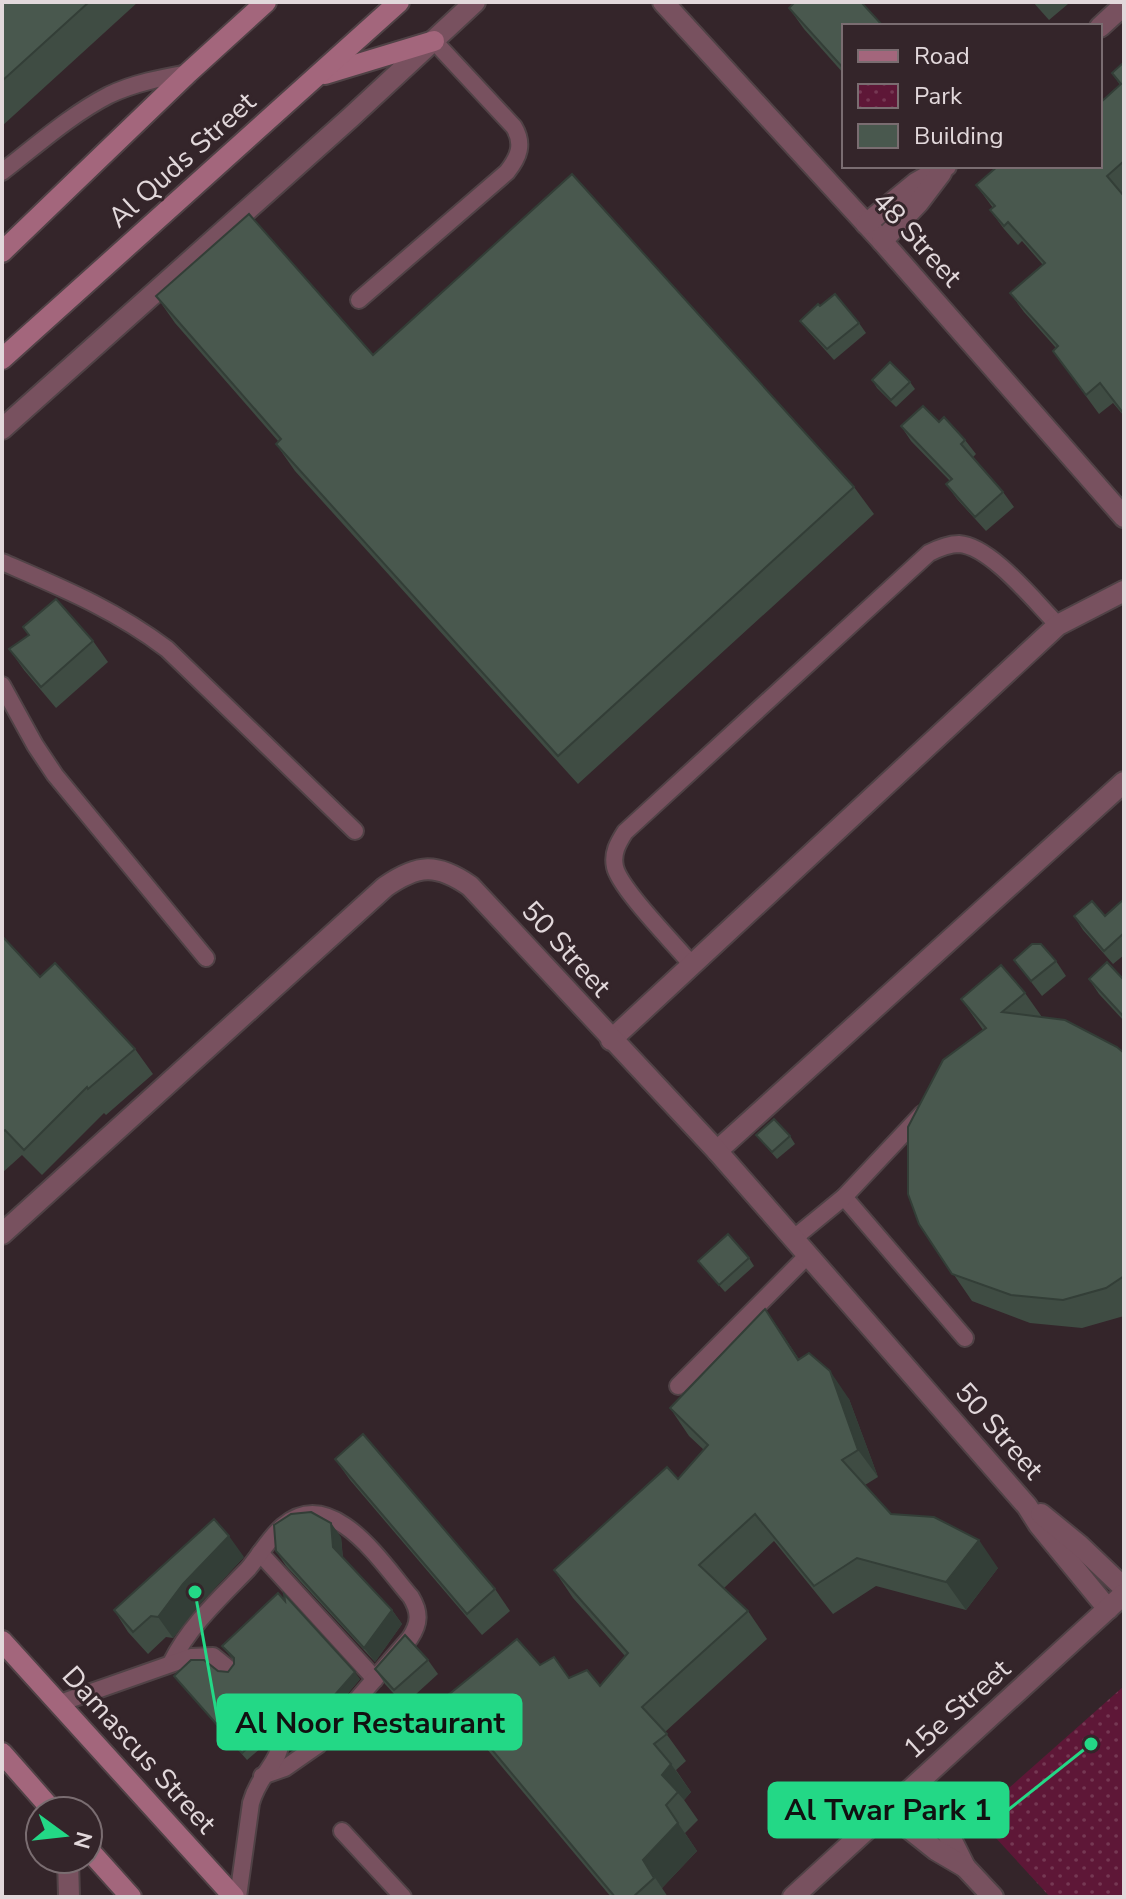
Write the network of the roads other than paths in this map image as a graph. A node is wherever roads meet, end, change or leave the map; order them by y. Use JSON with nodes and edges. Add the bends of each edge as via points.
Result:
{"nodes":[{"id":1,"x":266,"y":2,"type":"edge"},
{"id":2,"x":399,"y":2,"type":"edge"},
{"id":3,"x":475,"y":2,"type":"edge"},
{"id":4,"x":663,"y":2,"type":"edge"},
{"id":5,"x":1123,"y":8,"type":"edge"},
{"id":6,"x":1102,"y":25,"type":"edge"},
{"id":7,"x":434,"y":41,"type":"junction"},
{"id":8,"x":188,"y":73,"type":"junction"},
{"id":9,"x":317,"y":76,"type":"junction"},
{"id":10,"x":942,"y":168,"type":"edge"},
{"id":11,"x":944,"y":168,"type":"edge"},
{"id":12,"x":2,"y":172,"type":"edge"},
{"id":13,"x":866,"y":224,"type":"junction"},
{"id":14,"x":882,"y":241,"type":"junction"},
{"id":15,"x":2,"y":252,"type":"edge"},
{"id":16,"x":359,"y":300,"type":"dead end"},
{"id":17,"x":2,"y":359,"type":"edge"},
{"id":18,"x":2,"y":429,"type":"edge"},
{"id":19,"x":1124,"y":517,"type":"edge"},
{"id":20,"x":2,"y":562,"type":"edge"},
{"id":21,"x":1124,"y":591,"type":"edge"},
{"id":22,"x":1058,"y":625,"type":"junction"},
{"id":23,"x":2,"y":685,"type":"edge"},
{"id":24,"x":1124,"y":782,"type":"edge"},
{"id":25,"x":355,"y":831,"type":"dead end"},
{"id":26,"x":206,"y":958,"type":"dead end"},
{"id":27,"x":692,"y":965,"type":"junction"},
{"id":28,"x":611,"y":1040,"type":"junction"},
{"id":29,"x":930,"y":1105,"type":"edge"},
{"id":30,"x":717,"y":1151,"type":"junction"},
{"id":31,"x":844,"y":1197,"type":"junction"},
{"id":32,"x":2,"y":1234,"type":"edge"},
{"id":33,"x":794,"y":1238,"type":"junction"},
{"id":34,"x":808,"y":1255,"type":"junction"},
{"id":35,"x":965,"y":1338,"type":"dead end"},
{"id":36,"x":678,"y":1386,"type":"dead end"},
{"id":37,"x":1027,"y":1506,"type":"junction"},
{"id":38,"x":260,"y":1553,"type":"junction"},
{"id":39,"x":1124,"y":1591,"type":"edge"},
{"id":40,"x":1108,"y":1609,"type":"junction"},
{"id":41,"x":2,"y":1641,"type":"edge"},
{"id":42,"x":171,"y":1663,"type":"junction"},
{"id":43,"x":229,"y":1669,"type":"edge"},
{"id":44,"x":375,"y":1679,"type":"junction"},
{"id":45,"x":60,"y":1703,"type":"junction"},
{"id":46,"x":266,"y":1713,"type":"dead end"},
{"id":47,"x":2,"y":1753,"type":"edge"},
{"id":48,"x":262,"y":1776,"type":"junction"},
{"id":49,"x":916,"y":1785,"type":"junction"},
{"id":50,"x":40,"y":1795,"type":"edge"},
{"id":51,"x":887,"y":1811,"type":"junction"},
{"id":52,"x":342,"y":1831,"type":"dead end"},
{"id":53,"x":104,"y":1867,"type":"edge"},
{"id":54,"x":965,"y":1867,"type":"junction"},
{"id":55,"x":68,"y":1875,"type":"edge"},
{"id":56,"x":69,"y":1897,"type":"edge"},
{"id":57,"x":131,"y":1897,"type":"edge"},
{"id":58,"x":236,"y":1897,"type":"edge"},
{"id":59,"x":403,"y":1897,"type":"edge"},
{"id":60,"x":793,"y":1897,"type":"edge"},
{"id":61,"x":993,"y":1897,"type":"edge"}],
"edges":[{"from":1,"to":8,"type":"main road","name":"Al Quds Street"},
{"from":2,"to":9,"type":"main road","name":"Al Quds Street"},
{"from":3,"to":7,"type":"street"},
{"from":4,"to":13,"type":"street","name":"48 Street"},
{"from":5,"to":6,"type":"street"},
{"from":7,"to":9,"type":"main road"},
{"from":7,"to":16,"type":"lane","via":[[514,127],[520,149],[507,172]]},
{"from":7,"to":18,"type":"street"},
{"from":8,"to":12,"type":"lane","via":[[111,94]]},
{"from":8,"to":15,"type":"main road","name":"Al Quds Street"},
{"from":9,"to":17,"type":"main road","name":"Al Quds Street"},
{"from":10,"to":13,"type":"street"},
{"from":11,"to":14,"type":"street"},
{"from":13,"to":14,"type":"street","name":"48 Street"},
{"from":14,"to":19,"type":"street","name":"48 Street"},
{"from":20,"to":25,"type":"lane","via":[[84,597],[167,649]]},
{"from":21,"to":22,"type":"street"},
{"from":22,"to":27,"type":"street"},
{"from":22,"to":27,"type":"lane","via":[[977,550],[961,544],[929,553],[625,832],[614,855],[615,869]]},
{"from":23,"to":26,"type":"lane","via":[[55,775]]},
{"from":24,"to":30,"type":"street"},
{"from":27,"to":28,"type":"street"},
{"from":28,"to":30,"type":"street","name":"50 Street"},
{"from":28,"to":32,"type":"street","name":"50 Street","via":[[470,886],[451,872],[428,868],[404,873]]},
{"from":29,"to":31,"type":"lane"},
{"from":30,"to":33,"type":"street","name":"50 Street"},
{"from":31,"to":33,"type":"lane"},
{"from":31,"to":35,"type":"lane"},
{"from":33,"to":34,"type":"street","name":"50 Street"},
{"from":34,"to":36,"type":"lane"},
{"from":34,"to":37,"type":"street","name":"50 Street"},
{"from":37,"to":39,"type":"street","name":"50 Street","via":[[1065,1532]]},
{"from":37,"to":40,"type":"street","name":"50 Street"},
{"from":38,"to":42,"type":"lane","via":[[197,1622]]},
{"from":38,"to":44,"type":"lane"},
{"from":38,"to":44,"type":"lane","via":[[285,1525],[301,1516],[338,1519],[352,1529],[417,1607],[416,1629]]},
{"from":39,"to":40,"type":"street","name":"15e Street"},
{"from":40,"to":49,"type":"street","name":"15e Street"},
{"from":41,"to":45,"type":"main road","name":"Damascus Street"},
{"from":42,"to":43,"type":"lane","via":[[213,1656]]},
{"from":42,"to":45,"type":"lane"},
{"from":44,"to":48,"type":"lane","via":[[318,1745],[294,1763]]},
{"from":45,"to":58,"type":"main road","name":"Damascus Street"},
{"from":46,"to":48,"type":"lane","via":[[282,1739]]},
{"from":47,"to":50,"type":"main road"},
{"from":48,"to":58,"type":"lane","via":[[251,1803]]},
{"from":49,"to":51,"type":"street","name":"15e Street"},
{"from":49,"to":54,"type":"street"},
{"from":51,"to":54,"type":"street"},
{"from":51,"to":60,"type":"street","name":"15e Street"},
{"from":52,"to":59,"type":"lane"},
{"from":53,"to":57,"type":"main road"},
{"from":54,"to":61,"type":"street"},
{"from":55,"to":56,"type":"street"}]}
